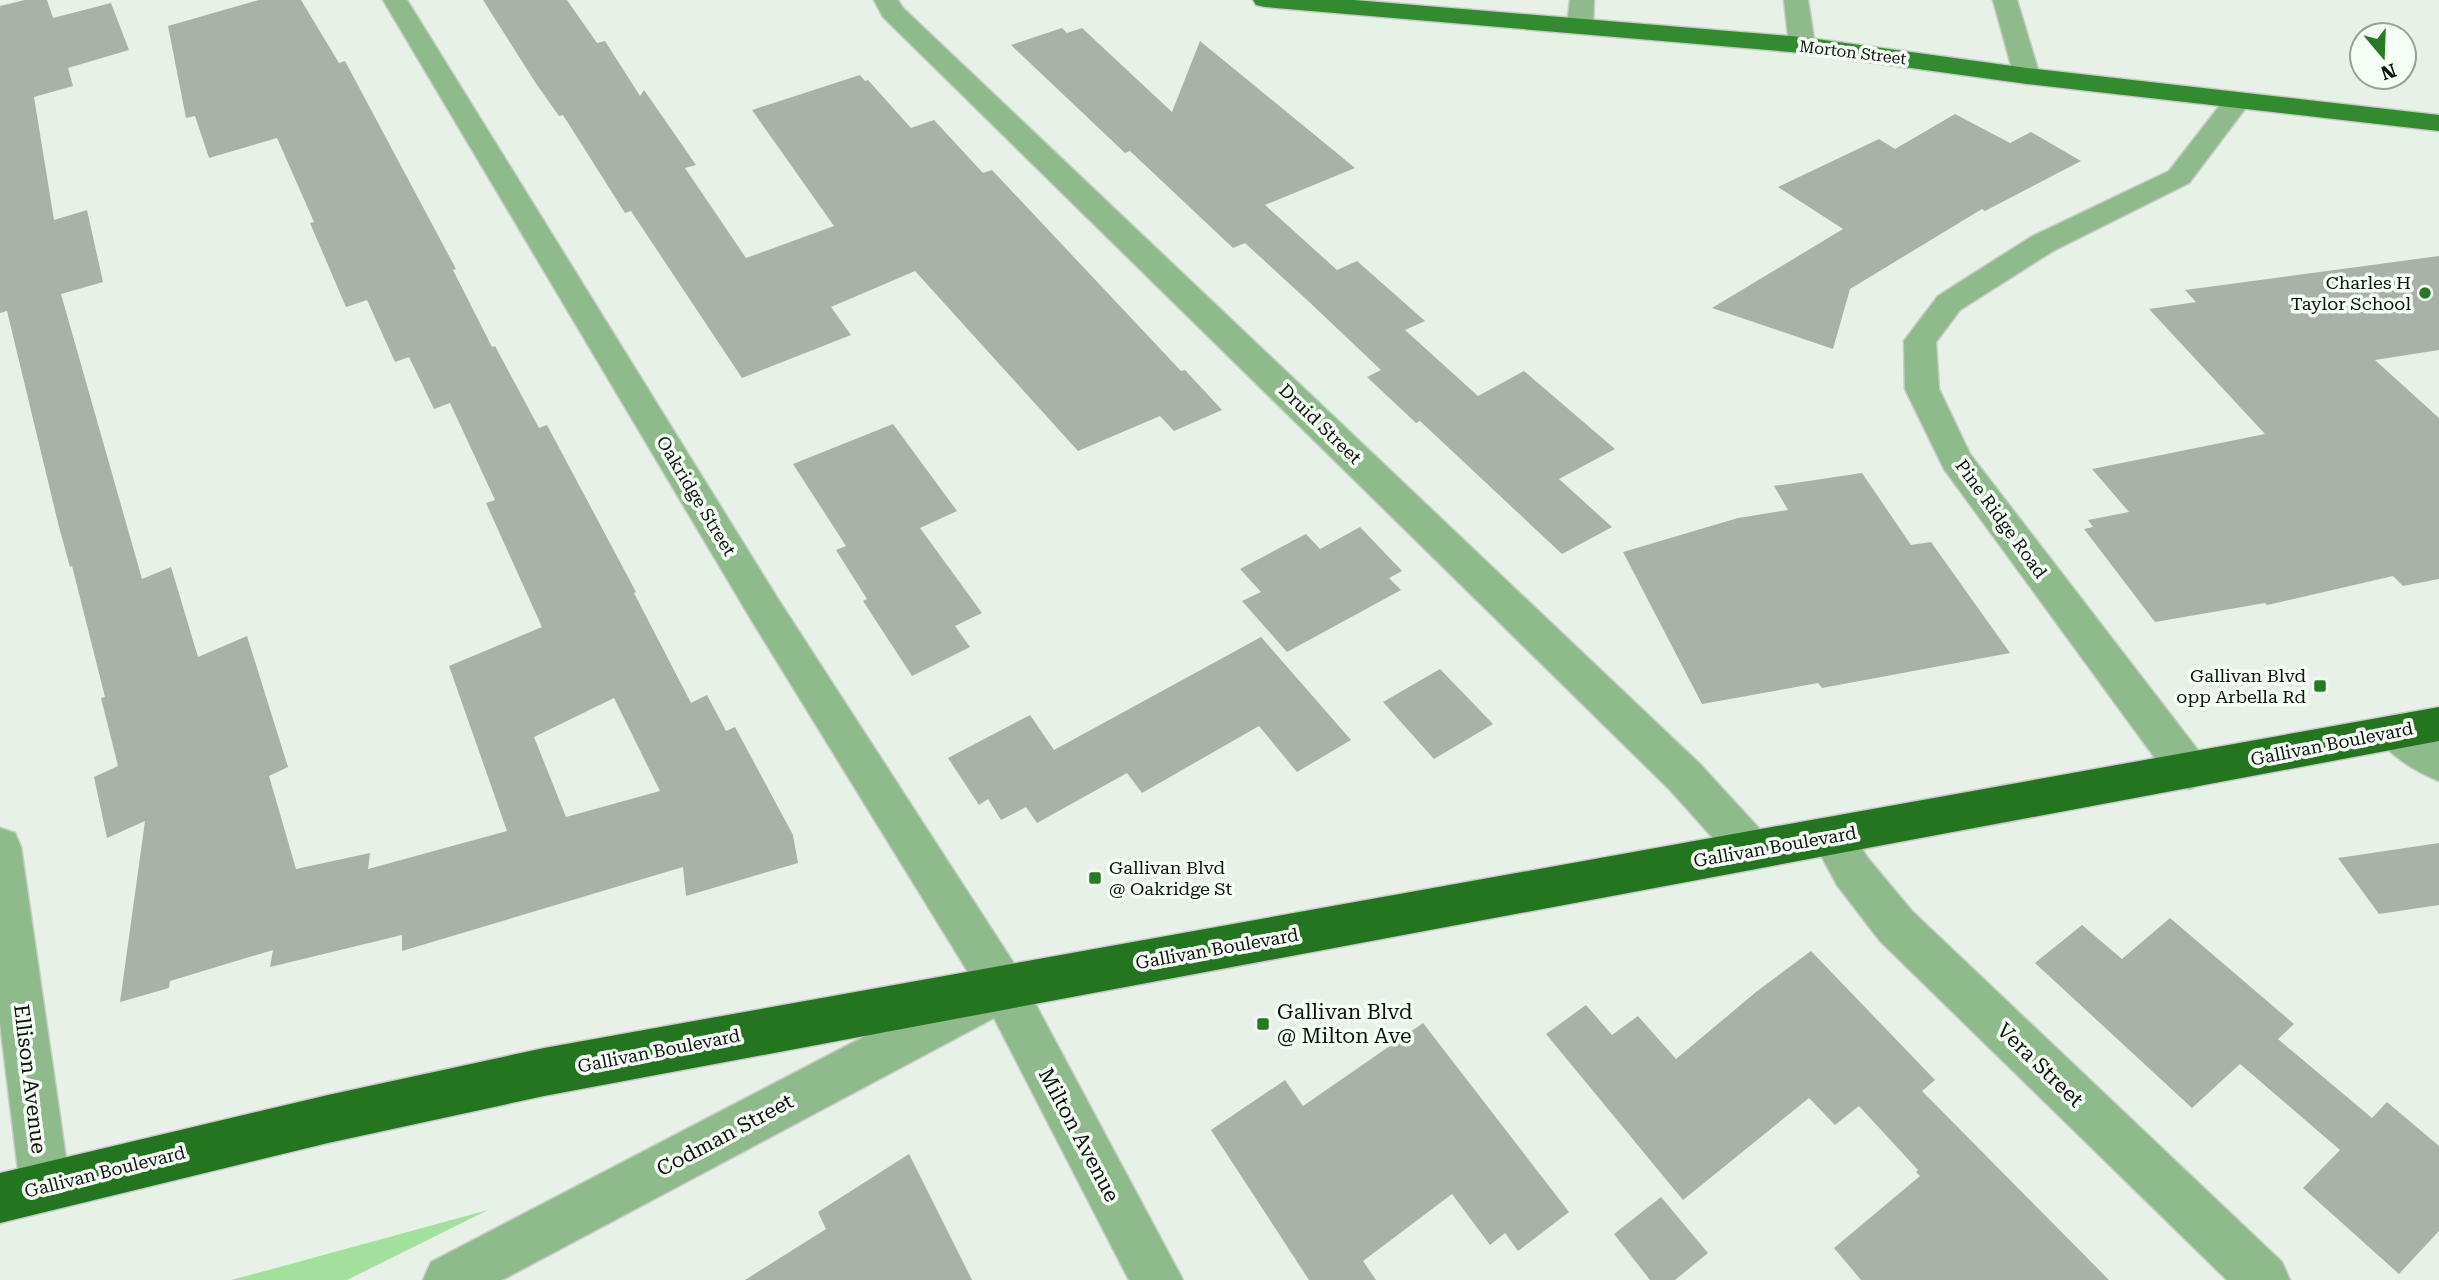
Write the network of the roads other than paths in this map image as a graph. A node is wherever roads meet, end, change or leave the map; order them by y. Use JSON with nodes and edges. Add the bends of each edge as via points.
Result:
{"nodes":[{"id":1,"x":395,"y":0,"type":"edge"},
{"id":2,"x":886,"y":0,"type":"edge"},
{"id":3,"x":1265,"y":0,"type":"edge"},
{"id":4,"x":1796,"y":0,"type":"edge"},
{"id":5,"x":2005,"y":0,"type":"edge"},
{"id":6,"x":1581,"y":12,"type":"edge"},
{"id":7,"x":1802,"y":45,"type":"junction"},
{"id":8,"x":2027,"y":76,"type":"junction"},
{"id":9,"x":2238,"y":101,"type":"junction"},
{"id":10,"x":2439,"y":123,"type":"edge"},
{"id":11,"x":2439,"y":724,"type":"edge"},
{"id":12,"x":2395,"y":732,"type":"junction"},
{"id":13,"x":2439,"y":763,"type":"edge"},
{"id":14,"x":2189,"y":771,"type":"junction"},
{"id":15,"x":1832,"y":837,"type":"junction"},
{"id":16,"x":0,"y":847,"type":"edge"},
{"id":17,"x":1752,"y":851,"type":"junction"},
{"id":18,"x":1001,"y":989,"type":"junction"},
{"id":19,"x":22,"y":1192,"type":"edge"},
{"id":20,"x":449,"y":1280,"type":"edge"},
{"id":21,"x":1157,"y":1280,"type":"edge"},
{"id":22,"x":2264,"y":1280,"type":"edge"}],
"edges":[{"from":1,"to":18,"type":"street","name":"Oakridge Street","via":[[757,598]]},
{"from":2,"to":17,"type":"street","name":"Druid Street","via":[[892,12],[1685,777]]},
{"from":3,"to":6,"type":"main road","name":"Morton Street"},
{"from":4,"to":7,"type":"street"},
{"from":5,"to":8,"type":"street"},
{"from":6,"to":7,"type":"main road","name":"Morton Street"},
{"from":7,"to":8,"type":"main road","name":"Morton Street"},
{"from":8,"to":9,"type":"main road","name":"Morton Street"},
{"from":9,"to":10,"type":"main road","name":"Morton Street"},
{"from":9,"to":14,"type":"street","name":"Pine Ridge Road","via":[[2179,177],[2042,244],[1949,303],[1920,341],[1922,389],[1956,460]]},
{"from":11,"to":12,"type":"highway","name":"Gallivan Boulevard"},
{"from":12,"to":13,"type":"street"},
{"from":12,"to":14,"type":"highway","name":"Gallivan Boulevard"},
{"from":14,"to":15,"type":"highway","name":"Gallivan Boulevard"},
{"from":15,"to":17,"type":"highway","name":"Gallivan Boulevard"},
{"from":15,"to":22,"type":"street","name":"Vera Street","via":[[1852,871],[1896,926]]},
{"from":16,"to":19,"type":"street","name":"Ellison Avenue"},
{"from":17,"to":18,"type":"highway","name":"Gallivan Boulevard"},
{"from":18,"to":19,"type":"highway","name":"Gallivan Boulevard","via":[[467,1088]]},
{"from":18,"to":20,"type":"street","name":"Codman Street"},
{"from":18,"to":21,"type":"street","name":"Milton Avenue"}]}
